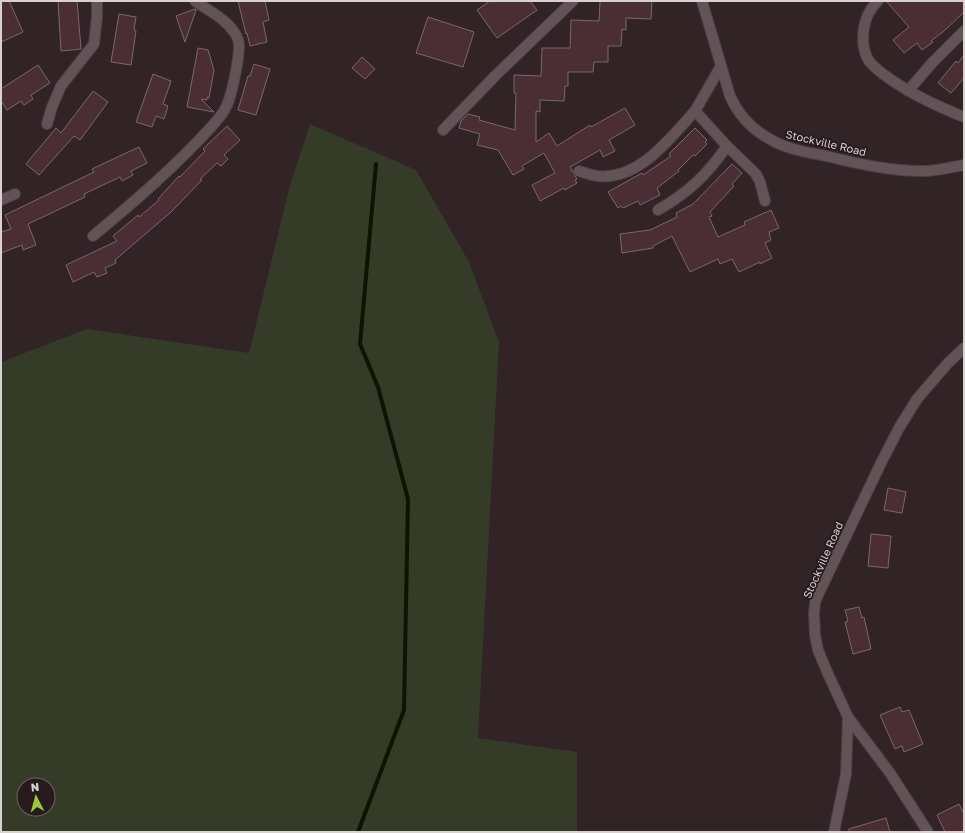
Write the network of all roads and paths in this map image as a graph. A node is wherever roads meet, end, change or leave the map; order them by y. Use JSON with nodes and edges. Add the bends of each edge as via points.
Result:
{"nodes":[{"id":1,"x":97,"y":1,"type":"edge"},
{"id":2,"x":195,"y":1,"type":"edge"},
{"id":3,"x":573,"y":1,"type":"edge"},
{"id":4,"x":702,"y":1,"type":"edge"},
{"id":5,"x":878,"y":1,"type":"edge"},
{"id":6,"x":964,"y":31,"type":"edge"},
{"id":7,"x":721,"y":66,"type":"junction"},
{"id":8,"x":908,"y":91,"type":"junction"},
{"id":9,"x":695,"y":111,"type":"junction"},
{"id":10,"x":964,"y":117,"type":"edge"},
{"id":11,"x":47,"y":124,"type":"dead end"},
{"id":12,"x":443,"y":130,"type":"dead end"},
{"id":13,"x":726,"y":146,"type":"junction"},
{"id":14,"x":964,"y":164,"type":"edge"},
{"id":15,"x":579,"y":171,"type":"dead end"},
{"id":16,"x":15,"y":194,"type":"dead end"},
{"id":17,"x":1,"y":200,"type":"edge"},
{"id":18,"x":765,"y":200,"type":"dead end"},
{"id":19,"x":658,"y":210,"type":"dead end"},
{"id":20,"x":93,"y":236,"type":"dead end"},
{"id":21,"x":964,"y":348,"type":"edge"},
{"id":22,"x":848,"y":717,"type":"junction"},
{"id":23,"x":834,"y":832,"type":"edge"},
{"id":24,"x":928,"y":832,"type":"edge"}],
"edges":[{"from":1,"to":11,"type":"street","via":[[94,44],[61,86]]},
{"from":2,"to":20,"type":"street","via":[[228,25],[239,43],[232,89],[225,109],[205,134],[169,170]]},
{"from":3,"to":12,"type":"street"},
{"from":4,"to":7,"type":"street","name":"Stockville Road"},
{"from":5,"to":8,"type":"street","via":[[866,20],[866,54],[882,73]]},
{"from":6,"to":8,"type":"street"},
{"from":7,"to":9,"type":"street"},
{"from":7,"to":14,"type":"street","name":"Stockville Road","via":[[730,96],[744,120],[778,144],[891,169],[930,171]]},
{"from":8,"to":10,"type":"street","via":[[934,106]]},
{"from":9,"to":13,"type":"street"},
{"from":9,"to":15,"type":"street","via":[[662,147],[642,163],[612,176],[595,176]]},
{"from":13,"to":18,"type":"street","via":[[756,174]]},
{"from":13,"to":19,"type":"street","via":[[694,186]]},
{"from":16,"to":17,"type":"street"},
{"from":21,"to":22,"type":"street","name":"Stockville Road","via":[[917,399],[899,428],[815,603],[814,624],[818,650]]},
{"from":22,"to":23,"type":"street","via":[[846,774]]},
{"from":22,"to":24,"type":"street","name":"Stockville Road","via":[[890,773]]}]}
